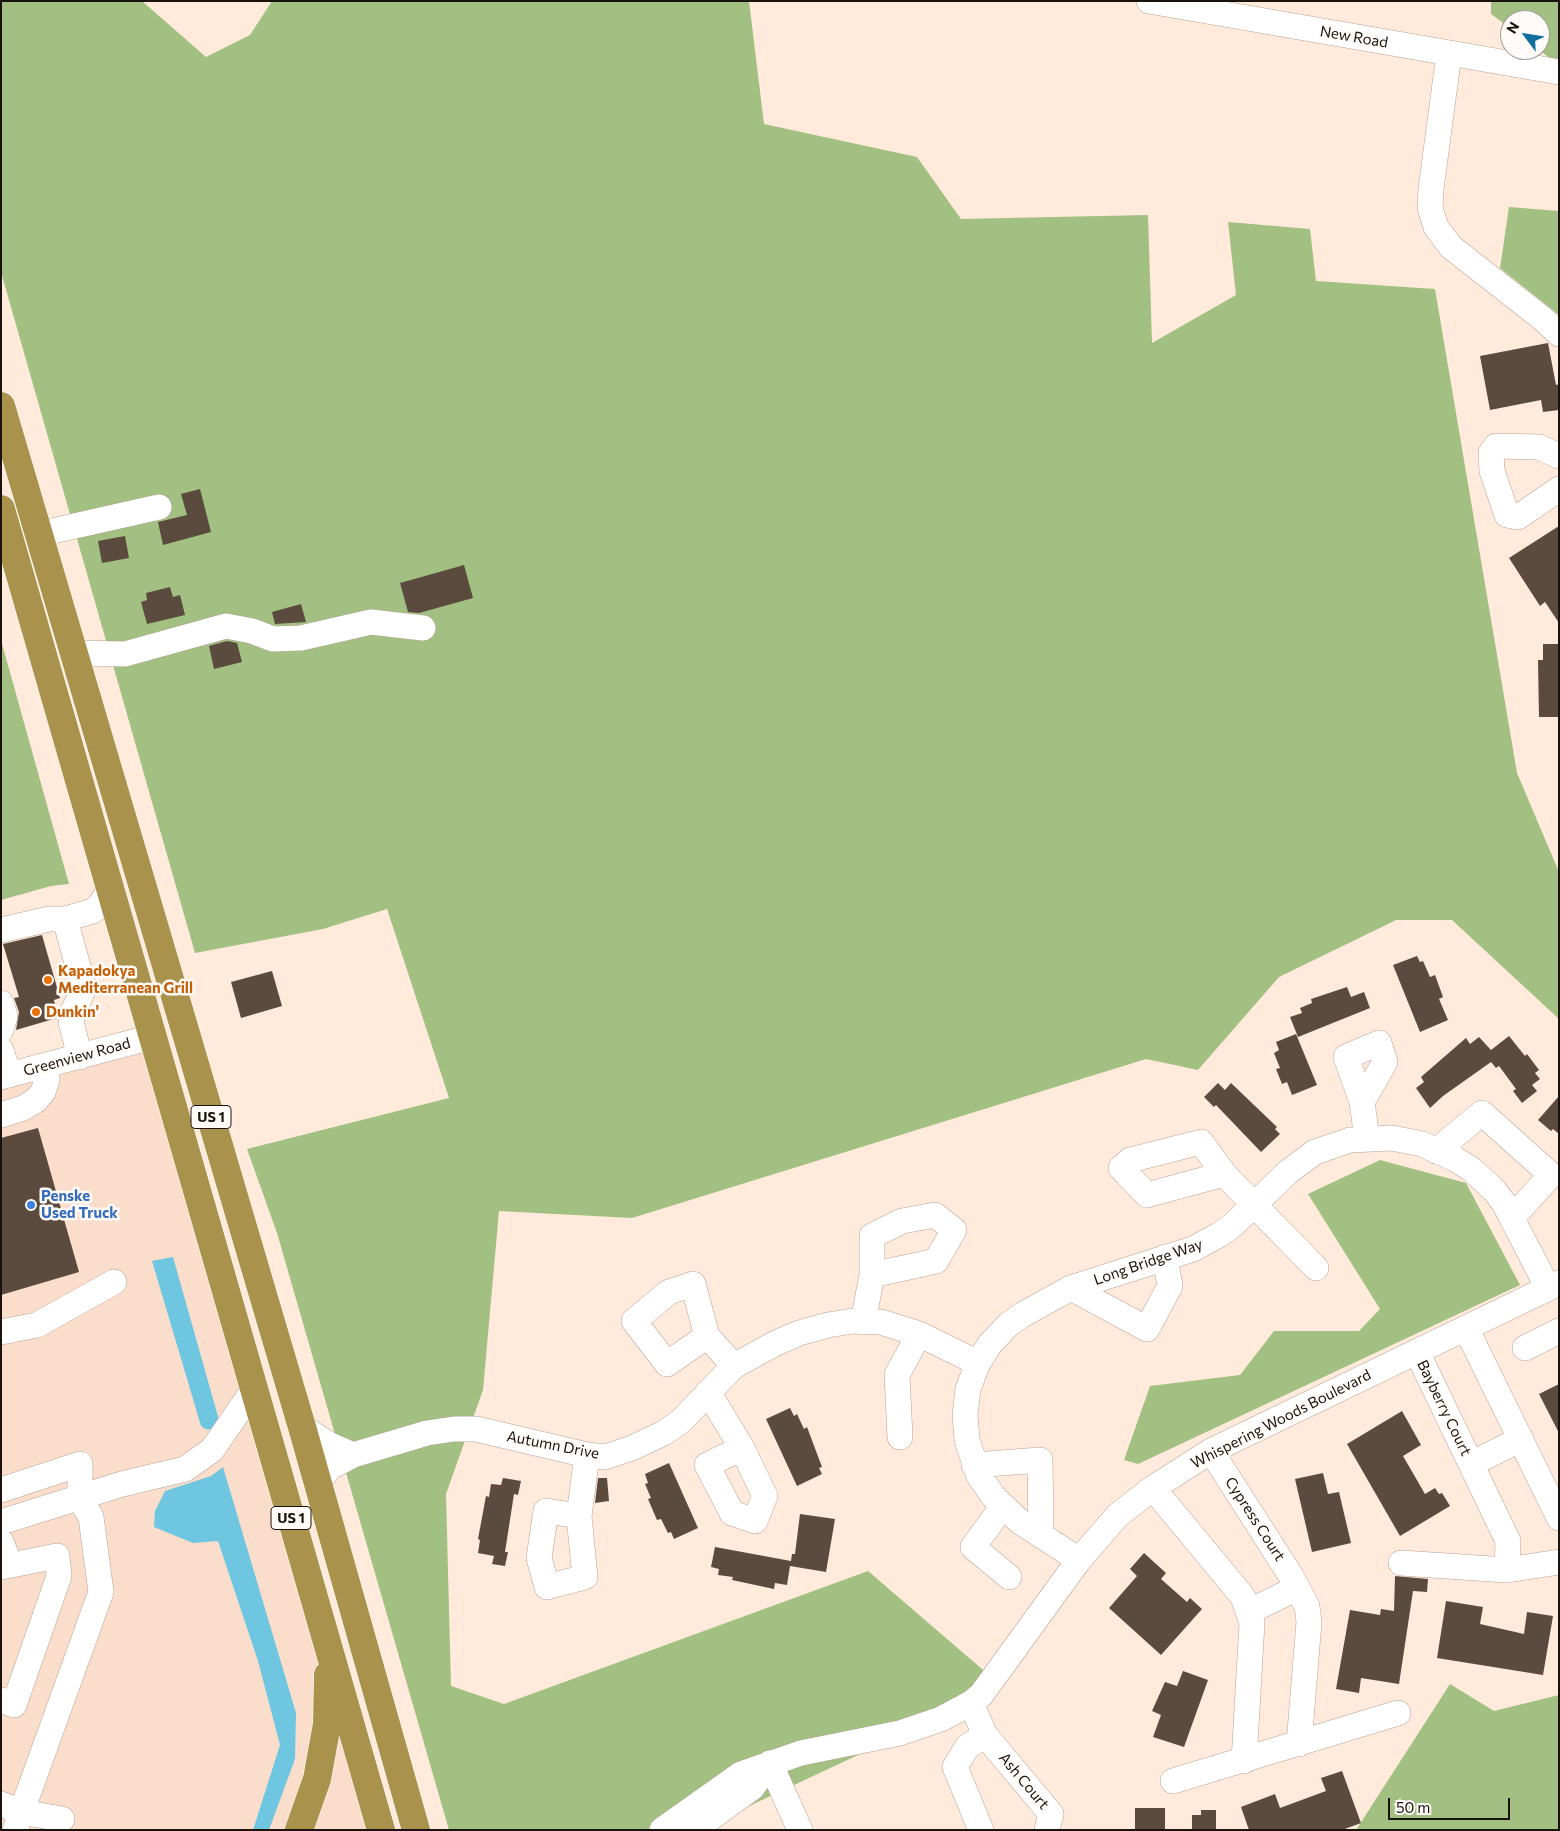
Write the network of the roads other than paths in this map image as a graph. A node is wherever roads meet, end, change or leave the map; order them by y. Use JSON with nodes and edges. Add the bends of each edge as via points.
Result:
{"nodes":[{"id":1,"x":1149,"y":1,"type":"edge"},
{"id":2,"x":1449,"y":54,"type":"junction"},
{"id":3,"x":1559,"y":72,"type":"edge"},
{"id":4,"x":1559,"y":334,"type":"edge"},
{"id":5,"x":1,"y":406,"type":"edge"},
{"id":6,"x":1559,"y":456,"type":"edge"},
{"id":7,"x":1559,"y":489,"type":"edge"},
{"id":8,"x":159,"y":507,"type":"dead end"},
{"id":9,"x":1,"y":509,"type":"edge"},
{"id":10,"x":39,"y":534,"type":"junction"},
{"id":11,"x":423,"y":628,"type":"dead end"},
{"id":12,"x":74,"y":653,"type":"junction"},
{"id":13,"x":110,"y":889,"type":"junction"},
{"id":14,"x":65,"y":919,"type":"junction"},
{"id":15,"x":4,"y":933,"type":"edge"},
{"id":16,"x":1,"y":1003,"type":"edge"},
{"id":17,"x":1,"y":1030,"type":"edge"},
{"id":18,"x":152,"y":1037,"type":"junction"},
{"id":19,"x":1,"y":1050,"type":"edge"},
{"id":20,"x":80,"y":1057,"type":"junction"},
{"id":21,"x":47,"y":1066,"type":"junction"},
{"id":22,"x":5,"y":1076,"type":"edge"},
{"id":23,"x":1362,"y":1102,"type":"dead end"},
{"id":24,"x":1,"y":1115,"type":"edge"},
{"id":25,"x":1367,"y":1139,"type":"junction"},
{"id":26,"x":1436,"y":1150,"type":"junction"},
{"id":27,"x":1224,"y":1174,"type":"dead end"},
{"id":28,"x":1254,"y":1204,"type":"junction"},
{"id":29,"x":1512,"y":1218,"type":"junction"},
{"id":30,"x":1166,"y":1257,"type":"junction"},
{"id":31,"x":1316,"y":1268,"type":"dead end"},
{"id":32,"x":872,"y":1275,"type":"dead end"},
{"id":33,"x":114,"y":1282,"type":"dead end"},
{"id":34,"x":1553,"y":1286,"type":"edge"},
{"id":35,"x":1071,"y":1288,"type":"junction"},
{"id":36,"x":863,"y":1322,"type":"junction"},
{"id":37,"x":1466,"y":1328,"type":"junction"},
{"id":38,"x":1,"y":1332,"type":"edge"},
{"id":39,"x":1559,"y":1332,"type":"edge"},
{"id":40,"x":919,"y":1334,"type":"junction"},
{"id":41,"x":707,"y":1336,"type":"dead end"},
{"id":42,"x":1525,"y":1348,"type":"dead end"},
{"id":43,"x":1416,"y":1352,"type":"junction"},
{"id":44,"x":978,"y":1363,"type":"junction"},
{"id":45,"x":734,"y":1366,"type":"junction"},
{"id":46,"x":254,"y":1389,"type":"junction"},
{"id":47,"x":708,"y":1392,"type":"junction"},
{"id":48,"x":302,"y":1428,"type":"junction"},
{"id":49,"x":900,"y":1437,"type":"dead end"},
{"id":50,"x":1521,"y":1439,"type":"junction"},
{"id":51,"x":742,"y":1448,"type":"dead end"},
{"id":52,"x":1212,"y":1451,"type":"junction"},
{"id":53,"x":353,"y":1455,"type":"junction"},
{"id":54,"x":587,"y":1455,"type":"junction"},
{"id":55,"x":1471,"y":1464,"type":"junction"},
{"id":56,"x":974,"y":1465,"type":"junction"},
{"id":57,"x":318,"y":1484,"type":"junction"},
{"id":58,"x":1153,"y":1488,"type":"junction"},
{"id":59,"x":1,"y":1490,"type":"edge"},
{"id":60,"x":80,"y":1499,"type":"junction"},
{"id":61,"x":1003,"y":1506,"type":"junction"},
{"id":62,"x":579,"y":1516,"type":"dead end"},
{"id":63,"x":1559,"y":1518,"type":"edge"},
{"id":64,"x":1,"y":1522,"type":"edge"},
{"id":65,"x":1041,"y":1535,"type":"junction"},
{"id":66,"x":4,"y":1558,"type":"edge"},
{"id":67,"x":1079,"y":1560,"type":"junction"},
{"id":68,"x":1559,"y":1562,"type":"edge"},
{"id":69,"x":1401,"y":1563,"type":"dead end"},
{"id":70,"x":1507,"y":1570,"type":"junction"},
{"id":71,"x":1009,"y":1578,"type":"dead end"},
{"id":72,"x":1298,"y":1588,"type":"junction"},
{"id":73,"x":1248,"y":1612,"type":"junction"},
{"id":74,"x":328,"y":1646,"type":"junction"},
{"id":75,"x":1,"y":1700,"type":"edge"},
{"id":76,"x":971,"y":1703,"type":"junction"},
{"id":77,"x":1398,"y":1713,"type":"dead end"},
{"id":78,"x":985,"y":1735,"type":"junction"},
{"id":79,"x":1299,"y":1744,"type":"junction"},
{"id":80,"x":1244,"y":1761,"type":"junction"},
{"id":81,"x":770,"y":1763,"type":"junction"},
{"id":82,"x":1173,"y":1781,"type":"dead end"},
{"id":83,"x":12,"y":1815,"type":"edge"},
{"id":84,"x":62,"y":1819,"type":"dead end"},
{"id":85,"x":299,"y":1830,"type":"edge"},
{"id":86,"x":381,"y":1830,"type":"edge"},
{"id":87,"x":416,"y":1830,"type":"edge"},
{"id":88,"x":662,"y":1830,"type":"edge"},
{"id":89,"x":694,"y":1830,"type":"edge"},
{"id":90,"x":800,"y":1830,"type":"edge"},
{"id":91,"x":981,"y":1830,"type":"edge"},
{"id":92,"x":1047,"y":1830,"type":"edge"}],
"edges":[{"from":1,"to":2,"type":"street","name":"New Road"},
{"from":2,"to":3,"type":"street","name":"New Road"},
{"from":2,"to":4,"type":"street","via":[[1431,189],[1430,208],[1436,227],[1451,247]]},
{"from":5,"to":10,"type":"highway","number":"US 1"},
{"from":6,"to":7,"type":"street","via":[[1539,447],[1496,446],[1491,453],[1492,471],[1506,515],[1518,517]]},
{"from":8,"to":10,"type":"street"},
{"from":9,"to":13,"type":"highway","number":"US 1"},
{"from":10,"to":12,"type":"highway","number":"US 1"},
{"from":11,"to":12,"type":"street","via":[[371,622],[301,638],[272,639],[226,626],[125,654]]},
{"from":12,"to":48,"type":"highway","number":"US 1"},
{"from":13,"to":14,"type":"street","via":[[93,911]]},
{"from":13,"to":18,"type":"highway","number":"US 1"},
{"from":14,"to":15,"type":"street","via":[[49,919]]},
{"from":14,"to":20,"type":"street","via":[[83,985],[71,1022]]},
{"from":16,"to":17,"type":"street","via":[[5,1016]]},
{"from":18,"to":20,"type":"street","name":"Greenview Road"},
{"from":18,"to":46,"type":"highway","number":"US 1"},
{"from":19,"to":22,"type":"street"},
{"from":20,"to":21,"type":"street","name":"Greenview Road"},
{"from":21,"to":22,"type":"street","name":"Greenview Road"},
{"from":21,"to":24,"type":"street","via":[[45,1086],[35,1101]]},
{"from":23,"to":25,"type":"street"},
{"from":25,"to":26,"type":"street","name":"Long Bridge Way","via":[[1399,1139]]},
{"from":25,"to":28,"type":"street","name":"Long Bridge Way","via":[[1350,1140],[1315,1152]]},
{"from":26,"to":29,"type":"street","name":"Long Bridge Way","via":[[1472,1169],[1494,1190]]},
{"from":26,"to":29,"type":"street","via":[[1482,1113],[1537,1162],[1551,1175]]},
{"from":27,"to":28,"type":"street"},
{"from":28,"to":30,"type":"street","name":"Long Bridge Way","via":[[1219,1235],[1193,1249]]},
{"from":28,"to":31,"type":"street"},
{"from":29,"to":34,"type":"street","name":"Long Bridge Way"},
{"from":30,"to":35,"type":"street","name":"Long Bridge Way"},
{"from":30,"to":35,"type":"street","via":[[1170,1286],[1148,1329]]},
{"from":32,"to":36,"type":"street"},
{"from":33,"to":38,"type":"street","via":[[37,1325]]},
{"from":34,"to":37,"type":"street","name":"Whispering Woods Boulevard"},
{"from":35,"to":44,"type":"street","name":"Long Bridge Way","via":[[1008,1325]]},
{"from":36,"to":40,"type":"street","name":"Autumn Drive","via":[[880,1322]]},
{"from":36,"to":45,"type":"street","name":"Autumn Drive","via":[[828,1325],[799,1333]]},
{"from":37,"to":43,"type":"street","name":"Whispering Woods Boulevard"},
{"from":37,"to":50,"type":"street"},
{"from":39,"to":42,"type":"street"},
{"from":40,"to":44,"type":"street","name":"Autumn Drive"},
{"from":40,"to":49,"type":"street","via":[[897,1376]]},
{"from":41,"to":45,"type":"street"},
{"from":43,"to":52,"type":"street","name":"Whispering Woods Boulevard"},
{"from":43,"to":55,"type":"street","name":"Bayberry Court"},
{"from":44,"to":56,"type":"street","name":"Long Bridge Way","via":[[968,1390],[965,1415]]},
{"from":45,"to":47,"type":"street","name":"Autumn Drive"},
{"from":46,"to":60,"type":"street","via":[[221,1439],[197,1462],[171,1474],[122,1484]]},
{"from":46,"to":74,"type":"highway","number":"US 1"},
{"from":47,"to":51,"type":"street"},
{"from":47,"to":54,"type":"street","name":"Autumn Drive","via":[[681,1421],[664,1433],[605,1456]]},
{"from":48,"to":53,"type":"street"},
{"from":48,"to":57,"type":"highway","number":"US 1"},
{"from":50,"to":55,"type":"street","name":"Bayberry Court"},
{"from":50,"to":63,"type":"street"},
{"from":52,"to":58,"type":"street","name":"Whispering Woods Boulevard"},
{"from":52,"to":72,"type":"street","name":"Cypress Court"},
{"from":53,"to":54,"type":"street","name":"Autumn Drive","via":[[427,1433],[454,1429],[476,1429]]},
{"from":53,"to":57,"type":"street","name":"Autumn Drive","via":[[329,1468]]},
{"from":54,"to":62,"type":"street"},
{"from":55,"to":70,"type":"street","name":"Bayberry Court","via":[[1508,1541]]},
{"from":56,"to":61,"type":"street","name":"Long Bridge Way","via":[[986,1487]]},
{"from":56,"to":65,"type":"street","via":[[1040,1460]]},
{"from":57,"to":87,"type":"highway","number":"US 1"},
{"from":58,"to":67,"type":"street","name":"Whispering Woods Boulevard","via":[[1118,1515]]},
{"from":58,"to":73,"type":"street","via":[[1243,1597]]},
{"from":59,"to":60,"type":"street","via":[[80,1464]]},
{"from":60,"to":64,"type":"street"},
{"from":60,"to":83,"type":"street","via":[[91,1517],[101,1592]]},
{"from":61,"to":65,"type":"street","name":"Long Bridge Way"},
{"from":61,"to":71,"type":"street","via":[[972,1547]]},
{"from":65,"to":67,"type":"street","name":"Long Bridge Way"},
{"from":66,"to":75,"type":"street","via":[[57,1556],[59,1576],[14,1705]]},
{"from":67,"to":76,"type":"street","name":"Whispering Woods Boulevard","via":[[981,1695]]},
{"from":68,"to":70,"type":"street"},
{"from":69,"to":70,"type":"street"},
{"from":72,"to":73,"type":"street"},
{"from":72,"to":79,"type":"street","name":"Cypress Court","via":[[1307,1606],[1309,1622]]},
{"from":73,"to":80,"type":"street","via":[[1252,1623]]},
{"from":74,"to":85,"type":"highway","via":[[327,1724],[317,1778]]},
{"from":74,"to":86,"type":"highway","number":"US 1"},
{"from":76,"to":78,"type":"street","name":"Ash Court"},
{"from":76,"to":81,"type":"street","name":"Whispering Woods Boulevard","via":[[941,1719],[900,1733],[843,1743]]},
{"from":77,"to":79,"type":"street"},
{"from":78,"to":91,"type":"street","via":[[967,1746],[955,1767]]},
{"from":78,"to":92,"type":"street","name":"Ash Court","via":[[1052,1814]]},
{"from":79,"to":80,"type":"street"},
{"from":80,"to":82,"type":"street"},
{"from":81,"to":88,"type":"street","name":"Whispering Woods Boulevard","via":[[741,1774]]},
{"from":81,"to":89,"type":"street","via":[[752,1788]]},
{"from":81,"to":90,"type":"street"},
{"from":83,"to":84,"type":"street"}]}
